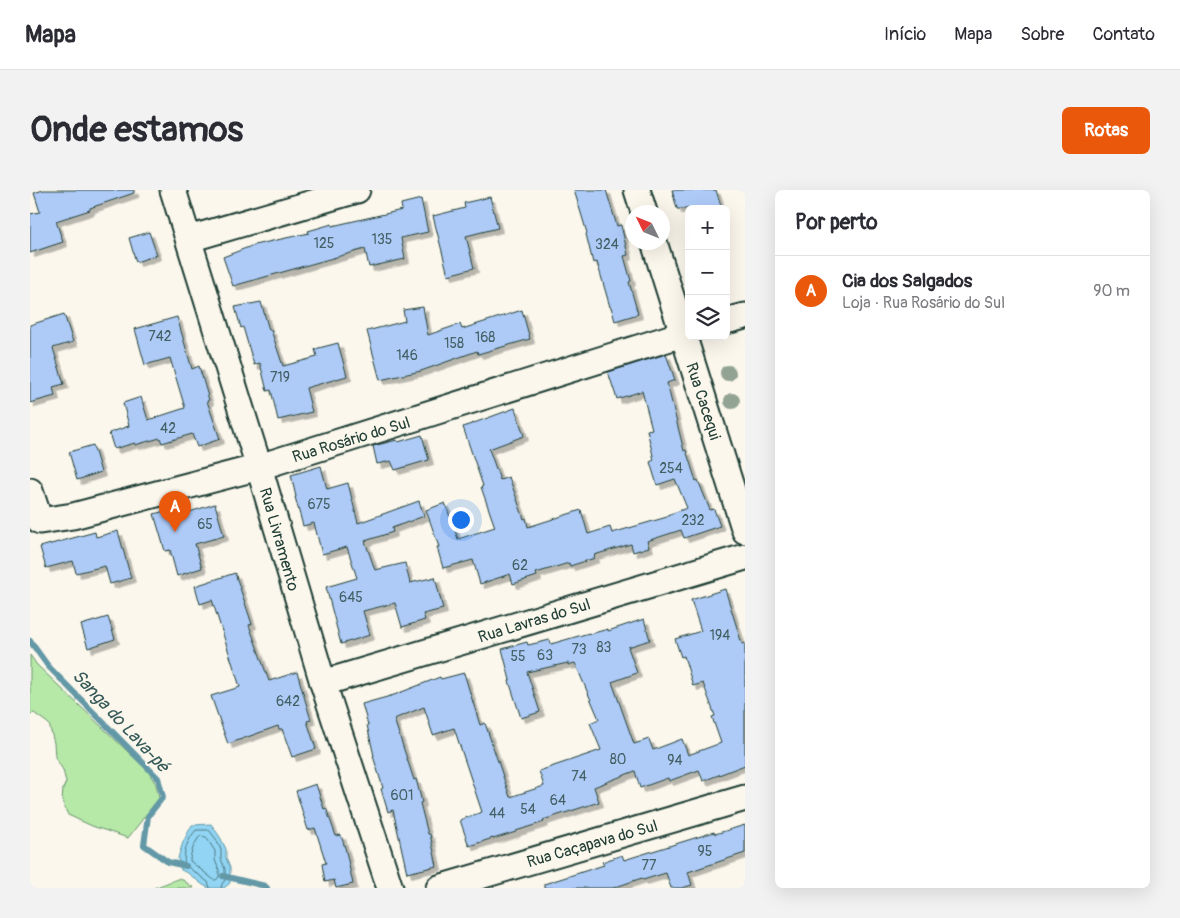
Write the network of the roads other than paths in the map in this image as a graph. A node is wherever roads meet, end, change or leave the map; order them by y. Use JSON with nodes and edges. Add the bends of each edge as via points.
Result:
{"nodes":[{"id":1,"x":173,"y":190,"type":"edge"},
{"id":2,"x":357,"y":190,"type":"edge"},
{"id":3,"x":637,"y":190,"type":"edge"},
{"id":4,"x":642,"y":205,"type":"edge"},
{"id":5,"x":189,"y":239,"type":"junction"},
{"id":6,"x":657,"y":250,"type":"edge"},
{"id":7,"x":745,"y":316,"type":"edge"},
{"id":8,"x":730,"y":320,"type":"edge"},
{"id":9,"x":685,"y":330,"type":"edge"},
{"id":10,"x":685,"y":333,"type":"edge"},
{"id":11,"x":688,"y":340,"type":"edge"},
{"id":12,"x":259,"y":468,"type":"junction"},
{"id":13,"x":30,"y":491,"type":"edge"},
{"id":14,"x":745,"y":531,"type":"edge"},
{"id":15,"x":745,"y":558,"type":"edge"},
{"id":16,"x":323,"y":683,"type":"junction"},
{"id":17,"x":745,"y":798,"type":"edge"},
{"id":18,"x":390,"y":888,"type":"edge"},
{"id":19,"x":438,"y":888,"type":"edge"}],
"edges":[{"from":1,"to":5,"type":"street","name":"Rua Livramento"},
{"from":2,"to":5,"type":"street"},
{"from":3,"to":4,"type":"street"},
{"from":5,"to":12,"type":"street","name":"Rua Livramento"},
{"from":6,"to":9,"type":"street","name":"Rua Cacequi"},
{"from":7,"to":8,"type":"street"},
{"from":10,"to":12,"type":"street","name":"Rua Rosário do Sul"},
{"from":11,"to":14,"type":"street","name":"Rua Cacequi"},
{"from":12,"to":13,"type":"street","name":"Rua Rosário do Sul","via":[[40,522]]},
{"from":12,"to":16,"type":"street","name":"Rua Livramento"},
{"from":15,"to":16,"type":"street","name":"Rua Lavras do Sul"},
{"from":16,"to":18,"type":"street","name":"Rua Livramento"},
{"from":17,"to":19,"type":"street","name":"Rua Caçapava do Sul"}]}
